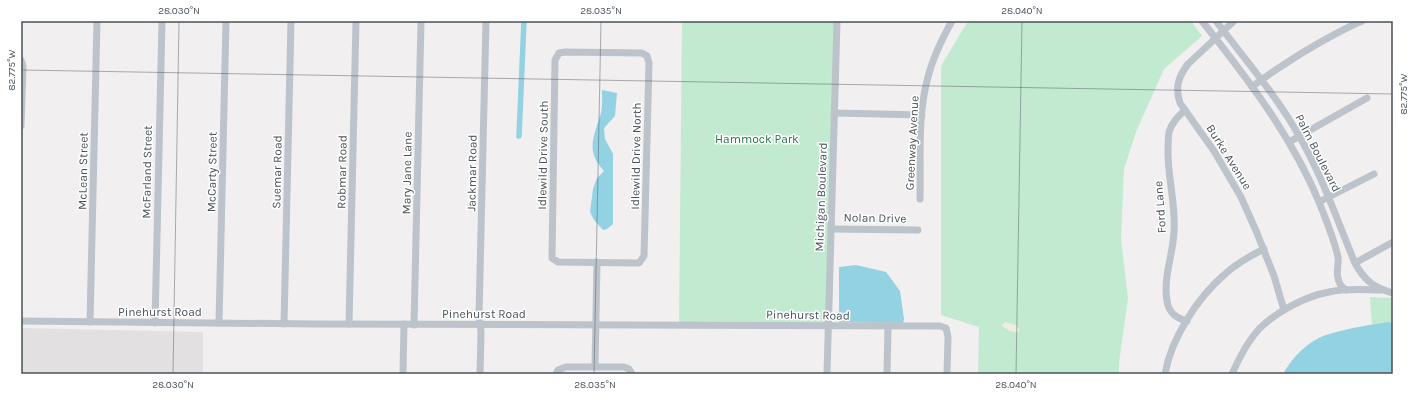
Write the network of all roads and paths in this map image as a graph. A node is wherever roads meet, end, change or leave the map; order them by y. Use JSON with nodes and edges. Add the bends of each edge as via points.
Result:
{"nodes":[{"id":1,"x":97,"y":21,"type":"edge"},
{"id":2,"x":162,"y":21,"type":"edge"},
{"id":3,"x":226,"y":21,"type":"edge"},
{"id":4,"x":291,"y":21,"type":"edge"},
{"id":5,"x":356,"y":21,"type":"edge"},
{"id":6,"x":421,"y":21,"type":"edge"},
{"id":7,"x":486,"y":21,"type":"edge"},
{"id":8,"x":837,"y":21,"type":"edge"},
{"id":9,"x":952,"y":21,"type":"edge"},
{"id":10,"x":1202,"y":21,"type":"edge"},
{"id":11,"x":1216,"y":21,"type":"edge"},
{"id":12,"x":1234,"y":21,"type":"edge"},
{"id":13,"x":1362,"y":21,"type":"edge"},
{"id":14,"x":1223,"y":31,"type":"junction"},
{"id":15,"x":1216,"y":38,"type":"junction"},
{"id":16,"x":647,"y":56,"type":"joint"},
{"id":17,"x":21,"y":60,"type":"edge"},
{"id":18,"x":1262,"y":79,"type":"junction"},
{"id":19,"x":1252,"y":86,"type":"junction"},
{"id":20,"x":1367,"y":98,"type":"dead end"},
{"id":21,"x":1185,"y":110,"type":"junction"},
{"id":22,"x":834,"y":113,"type":"junction"},
{"id":23,"x":922,"y":115,"type":"junction"},
{"id":24,"x":21,"y":126,"type":"edge"},
{"id":25,"x":1299,"y":136,"type":"junction"},
{"id":26,"x":1289,"y":142,"type":"junction"},
{"id":27,"x":1374,"y":174,"type":"dead end"},
{"id":28,"x":1328,"y":197,"type":"junction"},
{"id":29,"x":920,"y":199,"type":"dead end"},
{"id":30,"x":1319,"y":202,"type":"junction"},
{"id":31,"x":831,"y":229,"type":"junction"},
{"id":32,"x":918,"y":230,"type":"dead end"},
{"id":33,"x":1393,"y":242,"type":"edge"},
{"id":34,"x":1264,"y":249,"type":"junction"},
{"id":35,"x":597,"y":262,"type":"junction"},
{"id":36,"x":1355,"y":263,"type":"junction"},
{"id":37,"x":1337,"y":276,"type":"junction"},
{"id":38,"x":1346,"y":290,"type":"junction"},
{"id":39,"x":1382,"y":290,"type":"junction"},
{"id":40,"x":1330,"y":291,"type":"junction"},
{"id":41,"x":1393,"y":293,"type":"edge"},
{"id":42,"x":1284,"y":310,"type":"junction"},
{"id":43,"x":21,"y":321,"type":"edge"},
{"id":44,"x":1187,"y":321,"type":"junction"},
{"id":45,"x":90,"y":322,"type":"junction"},
{"id":46,"x":154,"y":323,"type":"junction"},
{"id":47,"x":219,"y":323,"type":"junction"},
{"id":48,"x":284,"y":324,"type":"junction"},
{"id":49,"x":349,"y":324,"type":"junction"},
{"id":50,"x":404,"y":324,"type":"junction"},
{"id":51,"x":414,"y":324,"type":"junction"},
{"id":52,"x":596,"y":324,"type":"junction"},
{"id":53,"x":480,"y":325,"type":"junction"},
{"id":54,"x":828,"y":326,"type":"junction"},
{"id":55,"x":888,"y":326,"type":"junction"},
{"id":56,"x":595,"y":367,"type":"junction"},
{"id":57,"x":403,"y":374,"type":"edge"},
{"id":58,"x":480,"y":374,"type":"edge"},
{"id":59,"x":556,"y":374,"type":"edge"},
{"id":60,"x":632,"y":374,"type":"edge"},
{"id":61,"x":827,"y":374,"type":"edge"},
{"id":62,"x":887,"y":374,"type":"edge"},
{"id":63,"x":947,"y":374,"type":"edge"},
{"id":64,"x":1165,"y":374,"type":"edge"},
{"id":65,"x":1232,"y":374,"type":"edge"}],
"edges":[{"from":1,"to":45,"type":"street","name":"McLean Street"},
{"from":2,"to":46,"type":"street","name":"McFarland Street"},
{"from":3,"to":47,"type":"street","name":"McCarty Street"},
{"from":4,"to":48,"type":"street","name":"Suemar Road"},
{"from":5,"to":49,"type":"street","name":"Robmar Road"},
{"from":6,"to":51,"type":"street","name":"Mary Jane Lane"},
{"from":7,"to":53,"type":"street","name":"Jackmar Road"},
{"from":8,"to":22,"type":"street","name":"Michigan Boulevard"},
{"from":9,"to":23,"type":"street","name":"Greenway Avenue","via":[[933,58],[927,78]]},
{"from":10,"to":15,"type":"street","name":"Palm Boulevard"},
{"from":11,"to":14,"type":"street","name":"Palm Boulevard"},
{"from":12,"to":14,"type":"street","name":"Burke Avenue"},
{"from":13,"to":18,"type":"street","via":[[1321,41]]},
{"from":14,"to":15,"type":"street","name":"Burke Avenue"},
{"from":14,"to":18,"type":"street","name":"Palm Boulevard"},
{"from":15,"to":19,"type":"street","name":"Palm Boulevard"},
{"from":15,"to":21,"type":"street","name":"Burke Avenue","via":[[1188,64],[1179,79],[1178,96]]},
{"from":16,"to":35,"type":"street","name":"Idlewild Drive North","via":[[649,63],[644,256],[638,263]]},
{"from":16,"to":35,"type":"street","name":"Idlewild Drive South","via":[[642,52],[564,52],[555,60],[552,258],[558,262]]},
{"from":17,"to":24,"type":"street"},
{"from":18,"to":19,"type":"street"},
{"from":18,"to":25,"type":"street","name":"Palm Boulevard"},
{"from":19,"to":26,"type":"street","name":"Palm Boulevard"},
{"from":20,"to":25,"type":"street"},
{"from":21,"to":34,"type":"street","name":"Burke Avenue","via":[[1214,151],[1241,197]]},
{"from":21,"to":44,"type":"street","name":"Ford Lane","via":[[1172,124],[1169,133],[1168,163],[1175,220],[1166,289],[1167,301],[1173,314]]},
{"from":22,"to":23,"type":"street"},
{"from":22,"to":31,"type":"street","name":"Michigan Boulevard"},
{"from":23,"to":29,"type":"street","name":"Greenway Avenue"},
{"from":25,"to":26,"type":"street"},
{"from":25,"to":28,"type":"street","name":"Palm Boulevard"},
{"from":26,"to":30,"type":"street","name":"Palm Boulevard"},
{"from":27,"to":28,"type":"street"},
{"from":28,"to":30,"type":"street"},
{"from":28,"to":36,"type":"street","name":"Palm Boulevard"},
{"from":30,"to":37,"type":"street","name":"Palm Boulevard","via":[[1336,248]]},
{"from":31,"to":32,"type":"street","name":"Nolan Drive"},
{"from":31,"to":54,"type":"street","name":"Michigan Boulevard"},
{"from":33,"to":36,"type":"street"},
{"from":34,"to":42,"type":"street","name":"Burke Avenue"},
{"from":34,"to":44,"type":"street","via":[[1225,274],[1202,298]]},
{"from":35,"to":52,"type":"street"},
{"from":36,"to":39,"type":"street","name":"Palm Boulevard","via":[[1365,279]]},
{"from":37,"to":38,"type":"street","via":[[1341,286]]},
{"from":37,"to":40,"type":"street"},
{"from":38,"to":39,"type":"street"},
{"from":38,"to":40,"type":"street"},
{"from":39,"to":41,"type":"street","name":"Palm Boulevard"},
{"from":40,"to":42,"type":"street","via":[[1314,295]]},
{"from":42,"to":65,"type":"street","via":[[1260,328],[1240,357]]},
{"from":43,"to":45,"type":"street","name":"Pinehurst Road"},
{"from":44,"to":64,"type":"street","via":[[1171,350]]},
{"from":45,"to":46,"type":"street","name":"Pinehurst Road"},
{"from":46,"to":47,"type":"street","name":"Pinehurst Road"},
{"from":47,"to":48,"type":"street","name":"Pinehurst Road"},
{"from":48,"to":49,"type":"street","name":"Pinehurst Road"},
{"from":49,"to":50,"type":"street","name":"Pinehurst Road"},
{"from":50,"to":51,"type":"street","name":"Pinehurst Road"},
{"from":50,"to":57,"type":"street"},
{"from":51,"to":53,"type":"street","name":"Pinehurst Road"},
{"from":52,"to":53,"type":"street","name":"Pinehurst Road"},
{"from":52,"to":54,"type":"street","name":"Pinehurst Road"},
{"from":52,"to":56,"type":"street"},
{"from":53,"to":58,"type":"street","name":"Jackmar Road"},
{"from":54,"to":55,"type":"street","name":"Pinehurst Road"},
{"from":54,"to":61,"type":"street","name":"Michigan Boulevard"},
{"from":55,"to":62,"type":"street"},
{"from":55,"to":63,"type":"street","name":"Pinehurst Road","via":[[946,328]]},
{"from":56,"to":59,"type":"street","via":[[566,367],[558,370]]},
{"from":56,"to":60,"type":"street","via":[[624,367]]}]}
